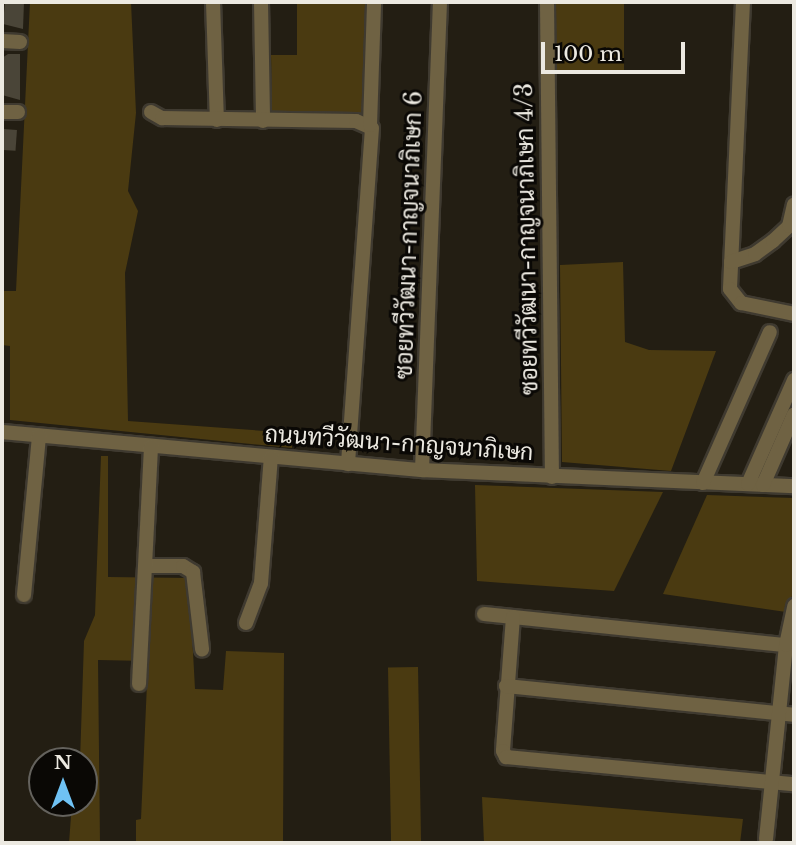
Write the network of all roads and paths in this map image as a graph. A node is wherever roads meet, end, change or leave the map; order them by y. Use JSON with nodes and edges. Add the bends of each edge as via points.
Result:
{"nodes":[{"id":1,"x":214,"y":2,"type":"edge"},
{"id":2,"x":261,"y":2,"type":"edge"},
{"id":3,"x":374,"y":2,"type":"edge"},
{"id":4,"x":440,"y":2,"type":"edge"},
{"id":5,"x":547,"y":2,"type":"edge"},
{"id":6,"x":743,"y":2,"type":"edge"},
{"id":7,"x":2,"y":41,"type":"edge"},
{"id":8,"x":20,"y":42,"type":"dead end"},
{"id":9,"x":2,"y":111,"type":"edge"},
{"id":10,"x":151,"y":112,"type":"dead end"},
{"id":11,"x":18,"y":113,"type":"dead end"},
{"id":12,"x":216,"y":120,"type":"junction"},
{"id":13,"x":263,"y":121,"type":"junction"},
{"id":14,"x":370,"y":125,"type":"junction"},
{"id":15,"x":794,"y":205,"type":"edge"},
{"id":16,"x":731,"y":262,"type":"junction"},
{"id":17,"x":794,"y":314,"type":"edge"},
{"id":18,"x":770,"y":332,"type":"dead end"},
{"id":19,"x":794,"y":380,"type":"edge"},
{"id":20,"x":794,"y":414,"type":"edge"},
{"id":21,"x":2,"y":432,"type":"edge"},
{"id":22,"x":39,"y":436,"type":"junction"},
{"id":23,"x":151,"y":446,"type":"junction"},
{"id":24,"x":271,"y":457,"type":"junction"},
{"id":25,"x":348,"y":464,"type":"junction"},
{"id":26,"x":422,"y":470,"type":"junction"},
{"id":27,"x":552,"y":477,"type":"junction"},
{"id":28,"x":703,"y":483,"type":"junction"},
{"id":29,"x":756,"y":484,"type":"junction"},
{"id":30,"x":794,"y":486,"type":"edge"},
{"id":31,"x":148,"y":566,"type":"junction"},
{"id":32,"x":24,"y":596,"type":"dead end"},
{"id":33,"x":794,"y":606,"type":"edge"},
{"id":34,"x":484,"y":614,"type":"dead end"},
{"id":35,"x":513,"y":617,"type":"junction"},
{"id":36,"x":246,"y":623,"type":"dead end"},
{"id":37,"x":786,"y":645,"type":"junction"},
{"id":38,"x":202,"y":649,"type":"dead end"},
{"id":39,"x":139,"y":684,"type":"dead end"},
{"id":40,"x":506,"y":687,"type":"junction"},
{"id":41,"x":787,"y":714,"type":"edge"},
{"id":42,"x":771,"y":781,"type":"junction"},
{"id":43,"x":794,"y":784,"type":"edge"},
{"id":44,"x":766,"y":839,"type":"dead end"}],
"edges":[{"from":1,"to":12,"type":"street"},
{"from":2,"to":13,"type":"street"},
{"from":3,"to":14,"type":"street"},
{"from":4,"to":26,"type":"street","name":"ซอยทวีวัฒนา-กาญจนาภิเษก 6"},
{"from":5,"to":27,"type":"street","name":"ซอยทวีวัฒนา-กาญจนาภิเษก 4/3"},
{"from":6,"to":16,"type":"street"},
{"from":7,"to":8,"type":"street"},
{"from":9,"to":11,"type":"street"},
{"from":10,"to":12,"type":"street","via":[[162,118]]},
{"from":12,"to":13,"type":"street"},
{"from":13,"to":14,"type":"street"},
{"from":14,"to":25,"type":"street","via":[[373,136],[363,218]]},
{"from":15,"to":16,"type":"street","via":[[789,226],[773,241],[755,254]]},
{"from":16,"to":17,"type":"street","via":[[734,297],[758,309]]},
{"from":18,"to":28,"type":"street"},
{"from":19,"to":29,"type":"street"},
{"from":20,"to":29,"type":"street"},
{"from":21,"to":22,"type":"street","name":"ถนนทวีวัฒนา-กาญจนาภิเษก"},
{"from":22,"to":23,"type":"street","name":"ถนนทวีวัฒนา-กาญจนาภิเษก"},
{"from":22,"to":32,"type":"street"},
{"from":23,"to":24,"type":"street","name":"ถนนทวีวัฒนา-กาญจนาภิเษก"},
{"from":23,"to":31,"type":"street"},
{"from":24,"to":25,"type":"street","name":"ถนนทวีวัฒนา-กาญจนาภิเษก"},
{"from":24,"to":36,"type":"street","via":[[261,583]]},
{"from":25,"to":26,"type":"street","name":"ถนนทวีวัฒนา-กาญจนาภิเษก"},
{"from":26,"to":27,"type":"street","name":"ถนนทวีวัฒนา-กาญจนาภิเษก"},
{"from":27,"to":28,"type":"street","name":"ถนนทวีวัฒนา-กาญจนาภิเษก"},
{"from":28,"to":29,"type":"street","name":"ถนนทวีวัฒนา-กาญจนาภิเษก"},
{"from":29,"to":30,"type":"street","name":"ถนนทวีวัฒนา-กาญจนาภิเษก"},
{"from":31,"to":38,"type":"street","via":[[183,566],[193,572]]},
{"from":31,"to":39,"type":"street"},
{"from":33,"to":37,"type":"street"},
{"from":34,"to":35,"type":"street"},
{"from":35,"to":37,"type":"street"},
{"from":35,"to":40,"type":"street"},
{"from":37,"to":41,"type":"street"},
{"from":40,"to":41,"type":"street"},
{"from":40,"to":42,"type":"street","via":[[506,757]]},
{"from":41,"to":42,"type":"street"},
{"from":42,"to":43,"type":"street"},
{"from":42,"to":44,"type":"street"}]}
